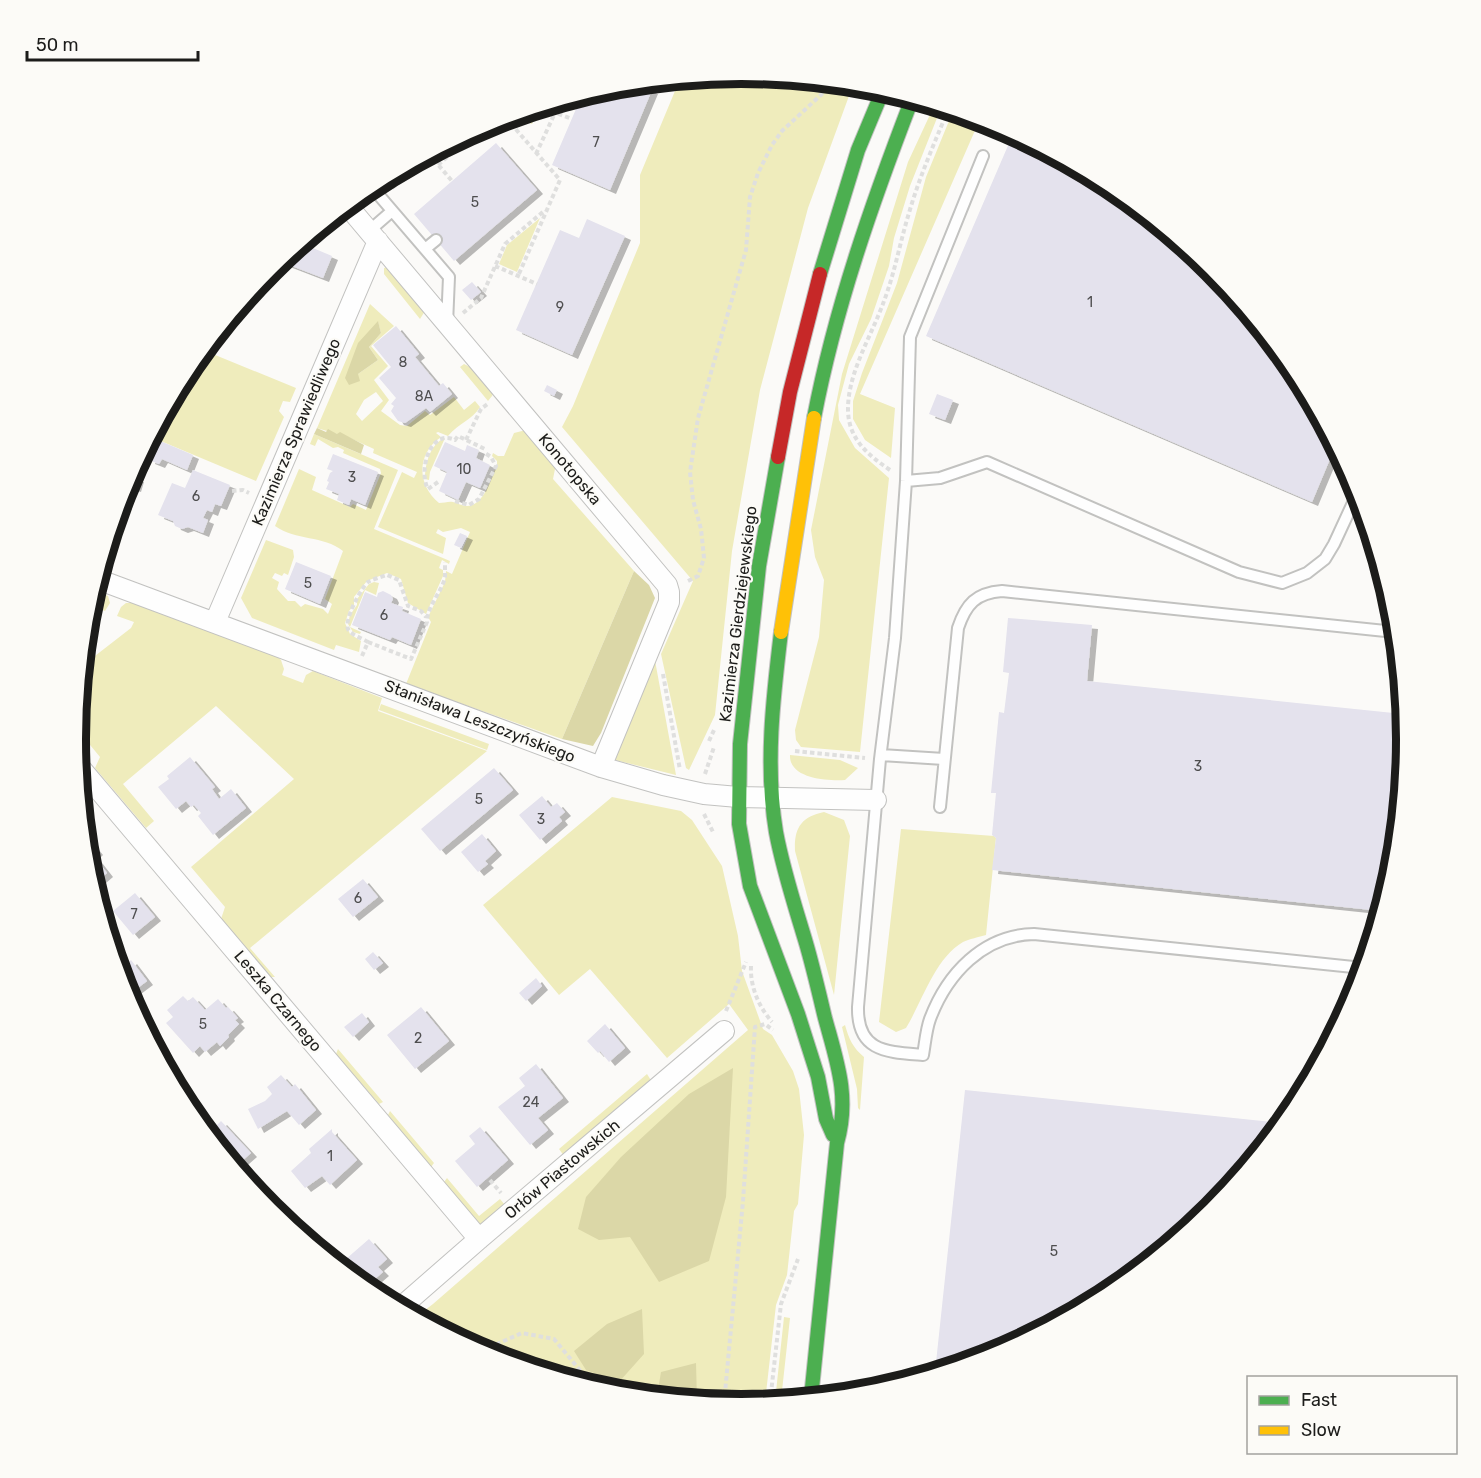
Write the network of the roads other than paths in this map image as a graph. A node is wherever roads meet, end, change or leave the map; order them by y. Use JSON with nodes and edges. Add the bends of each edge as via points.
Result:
{"nodes":[{"id":1,"x":879,"y":99,"type":"edge"},
{"id":2,"x":909,"y":106,"type":"edge"},
{"id":3,"x":983,"y":156,"type":"dead end"},
{"id":4,"x":377,"y":194,"type":"edge"},
{"id":5,"x":353,"y":211,"type":"edge"},
{"id":6,"x":392,"y":211,"type":"junction"},
{"id":7,"x":374,"y":236,"type":"junction"},
{"id":8,"x":436,"y":240,"type":"dead end"},
{"id":9,"x":425,"y":249,"type":"junction"},
{"id":10,"x":454,"y":320,"type":"junction"},
{"id":11,"x":906,"y":481,"type":"junction"},
{"id":12,"x":1352,"y":505,"type":"edge"},
{"id":13,"x":105,"y":582,"type":"edge"},
{"id":14,"x":215,"y":622,"type":"junction"},
{"id":15,"x":1386,"y":631,"type":"edge"},
{"id":16,"x":880,"y":757,"type":"junction"},
{"id":17,"x":944,"y":759,"type":"junction"},
{"id":18,"x":601,"y":767,"type":"junction"},
{"id":19,"x":87,"y":776,"type":"edge"},
{"id":20,"x":738,"y":797,"type":"junction"},
{"id":21,"x":772,"y":797,"type":"junction"},
{"id":22,"x":876,"y":800,"type":"junction"},
{"id":23,"x":940,"y":807,"type":"dead end"},
{"id":24,"x":1355,"y":967,"type":"edge"},
{"id":25,"x":724,"y":1031,"type":"road end"},
{"id":26,"x":837,"y":1143,"type":"junction"},
{"id":27,"x":479,"y":1239,"type":"junction"},
{"id":28,"x":407,"y":1302,"type":"edge"},
{"id":29,"x":812,"y":1390,"type":"edge"}],
"edges":[{"from":1,"to":20,"type":"street","name":"Kazimierza Gierdziejewskiego","via":[[858,150],[825,253],[780,436],[760,555]]},
{"from":2,"to":21,"type":"street","name":"Kazimierza Gierdziejewskiego","via":[[853,265],[815,412],[783,618],[771,747]]},
{"from":3,"to":11,"type":"lane","via":[[910,338]]},
{"from":4,"to":6,"type":"lane"},
{"from":5,"to":7,"type":"street","name":"Konotopska"},
{"from":6,"to":7,"type":"lane"},
{"from":6,"to":9,"type":"lane"},
{"from":7,"to":10,"type":"street","name":"Konotopska"},
{"from":7,"to":14,"type":"street","name":"Kazimierza Sprawiedliwego"},
{"from":8,"to":9,"type":"lane"},
{"from":9,"to":10,"type":"lane","via":[[450,277]]},
{"from":10,"to":18,"type":"street","name":"Konotopska","via":[[667,585],[669,603]]},
{"from":11,"to":12,"type":"lane","via":[[940,478],[987,462],[1239,572],[1282,583],[1307,573],[1325,559]]},
{"from":11,"to":16,"type":"lane","via":[[895,638]]},
{"from":13,"to":14,"type":"street","name":"Stanisława Leszczyńskiego"},
{"from":14,"to":18,"type":"street","name":"Stanisława Leszczyńskiego"},
{"from":15,"to":17,"type":"lane","via":[[987,592],[972,602],[958,628]]},
{"from":16,"to":17,"type":"lane"},
{"from":16,"to":22,"type":"lane"},
{"from":17,"to":23,"type":"lane"},
{"from":18,"to":20,"type":"street","name":"Stanisława Leszczyńskiego","via":[[693,791]]},
{"from":19,"to":27,"type":"street","name":"Leszka Czarnego"},
{"from":20,"to":21,"type":"street","name":"Stanisława Leszczyńskiego"},
{"from":20,"to":26,"type":"street","name":"Kazimierza Gierdziejewskiego","via":[[742,851],[750,886],[798,1014],[818,1077],[826,1119]]},
{"from":21,"to":22,"type":"street","name":"Stanisława Leszczyńskiego"},
{"from":21,"to":26,"type":"street","name":"Kazimierza Gierdziejewskiego","via":[[782,860],[839,1072],[843,1119]]},
{"from":22,"to":24,"type":"lane","via":[[858,1023],[863,1036],[884,1050],[923,1055],[929,1021],[946,984],[982,949],[1018,934]]},
{"from":25,"to":27,"type":"street","name":"Orłów Piastowskich"},
{"from":26,"to":29,"type":"street","name":"Kazimierza Gierdziejewskiego"},
{"from":27,"to":28,"type":"street","name":"Orłów Piastowskich"}]}
